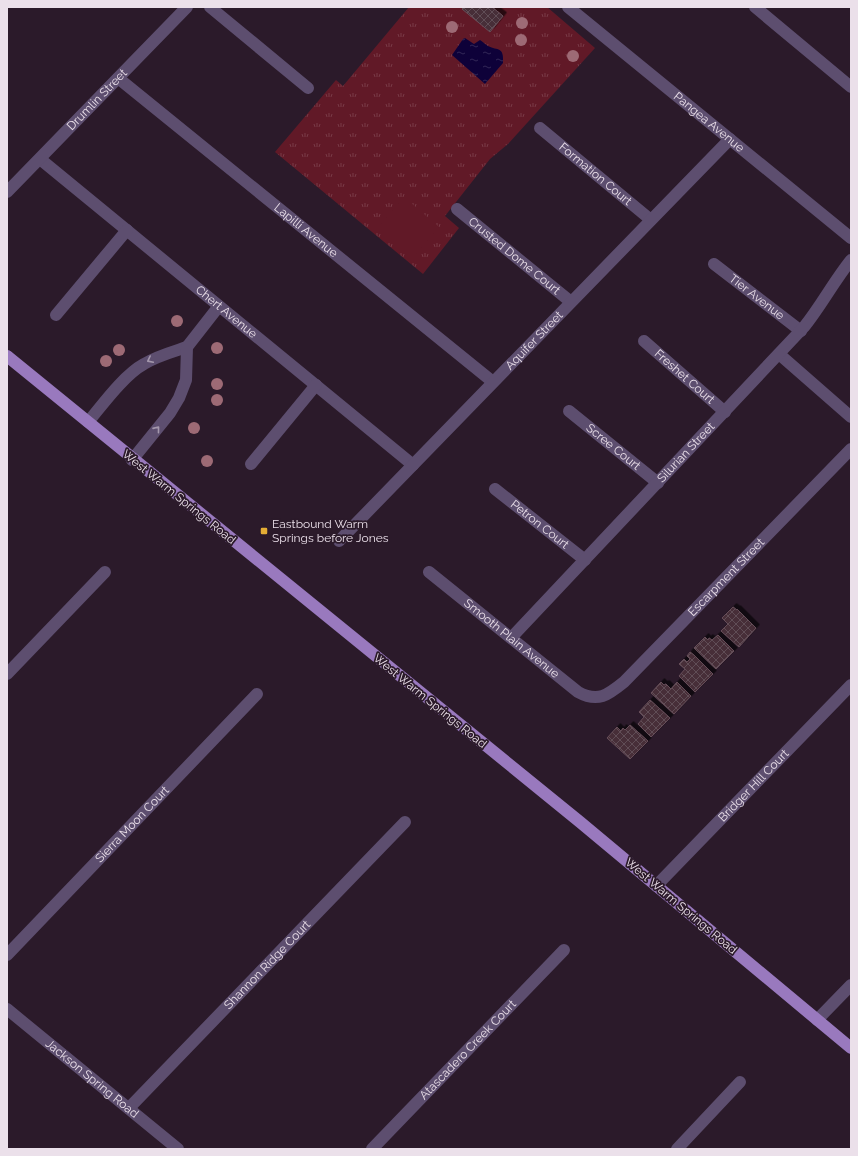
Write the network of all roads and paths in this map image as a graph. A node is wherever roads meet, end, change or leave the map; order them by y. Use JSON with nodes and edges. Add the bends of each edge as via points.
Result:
{"nodes":[{"id":1,"x":187,"y":7,"type":"edge"},
{"id":2,"x":210,"y":7,"type":"edge"},
{"id":3,"x":568,"y":7,"type":"edge"},
{"id":4,"x":755,"y":7,"type":"edge"},
{"id":5,"x":118,"y":78,"type":"junction"},
{"id":6,"x":851,"y":87,"type":"edge"},
{"id":7,"x":308,"y":88,"type":"dead end"},
{"id":8,"x":540,"y":128,"type":"dead end"},
{"id":9,"x":730,"y":139,"type":"junction"},
{"id":10,"x":40,"y":159,"type":"junction"},
{"id":11,"x":7,"y":192,"type":"edge"},
{"id":12,"x":457,"y":209,"type":"dead end"},
{"id":13,"x":651,"y":220,"type":"junction"},
{"id":14,"x":127,"y":230,"type":"junction"},
{"id":15,"x":851,"y":238,"type":"edge"},
{"id":16,"x":851,"y":260,"type":"edge"},
{"id":17,"x":714,"y":264,"type":"dead end"},
{"id":18,"x":571,"y":302,"type":"junction"},
{"id":19,"x":219,"y":306,"type":"junction"},
{"id":20,"x":56,"y":315,"type":"dead end"},
{"id":21,"x":800,"y":331,"type":"junction"},
{"id":22,"x":644,"y":341,"type":"dead end"},
{"id":23,"x":186,"y":347,"type":"junction"},
{"id":24,"x":779,"y":354,"type":"junction"},
{"id":25,"x":7,"y":356,"type":"edge"},
{"id":26,"x":493,"y":382,"type":"junction"},
{"id":27,"x":316,"y":385,"type":"junction"},
{"id":28,"x":569,"y":411,"type":"dead end"},
{"id":29,"x":725,"y":412,"type":"junction"},
{"id":30,"x":851,"y":417,"type":"edge"},
{"id":31,"x":88,"y":422,"type":"junction"},
{"id":32,"x":851,"y":449,"type":"edge"},
{"id":33,"x":132,"y":460,"type":"junction"},
{"id":34,"x":251,"y":464,"type":"dead end"},
{"id":35,"x":413,"y":465,"type":"junction"},
{"id":36,"x":658,"y":483,"type":"junction"},
{"id":37,"x":495,"y":488,"type":"dead end"},
{"id":38,"x":339,"y":541,"type":"dead end"},
{"id":39,"x":584,"y":560,"type":"junction"},
{"id":40,"x":105,"y":572,"type":"dead end"},
{"id":41,"x":429,"y":572,"type":"dead end"},
{"id":42,"x":511,"y":638,"type":"junction"},
{"id":43,"x":7,"y":674,"type":"edge"},
{"id":44,"x":851,"y":685,"type":"edge"},
{"id":45,"x":257,"y":694,"type":"dead end"},
{"id":46,"x":597,"y":698,"type":"joint"},
{"id":47,"x":404,"y":822,"type":"dead end"},
{"id":48,"x":656,"y":886,"type":"junction"},
{"id":49,"x":564,"y":950,"type":"dead end"},
{"id":50,"x":7,"y":955,"type":"edge"},
{"id":51,"x":851,"y":985,"type":"edge"},
{"id":52,"x":7,"y":1009,"type":"edge"},
{"id":53,"x":817,"y":1020,"type":"junction"},
{"id":54,"x":851,"y":1048,"type":"edge"},
{"id":55,"x":740,"y":1082,"type":"dead end"},
{"id":56,"x":129,"y":1108,"type":"junction"},
{"id":57,"x":178,"y":1149,"type":"edge"},
{"id":58,"x":372,"y":1149,"type":"edge"},
{"id":59,"x":677,"y":1149,"type":"edge"}],
"edges":[{"from":1,"to":5,"type":"street","name":"Drumlin Street"},
{"from":2,"to":7,"type":"street"},
{"from":3,"to":9,"type":"street","name":"Pangea Avenue"},
{"from":4,"to":6,"type":"street"},
{"from":5,"to":10,"type":"street","name":"Drumlin Street"},
{"from":5,"to":26,"type":"street","name":"Lapilli Avenue"},
{"from":8,"to":13,"type":"street","name":"Formation Court"},
{"from":9,"to":13,"type":"street","name":"Aquifer Street"},
{"from":9,"to":15,"type":"street","name":"Pangea Avenue"},
{"from":10,"to":11,"type":"street","name":"Drumlin Street"},
{"from":10,"to":14,"type":"street","name":"Chert Avenue"},
{"from":12,"to":18,"type":"street","name":"Crusted Dome Court"},
{"from":13,"to":18,"type":"street","name":"Aquifer Street"},
{"from":14,"to":19,"type":"street","name":"Chert Avenue"},
{"from":14,"to":20,"type":"street"},
{"from":16,"to":21,"type":"street","name":"Silurian Street"},
{"from":17,"to":21,"type":"street","name":"Tier Avenue"},
{"from":18,"to":26,"type":"street","name":"Aquifer Street"},
{"from":19,"to":23,"type":"street"},
{"from":19,"to":27,"type":"street","name":"Chert Avenue"},
{"from":21,"to":24,"type":"street","name":"Silurian Street"},
{"from":22,"to":29,"type":"street","name":"Freshet Court"},
{"from":23,"to":31,"type":"street","one_way":true,"via":[[142,364]]},
{"from":33,"to":23,"type":"street","one_way":true,"via":[[179,398],[186,380]]},
{"from":24,"to":29,"type":"street","name":"Silurian Street"},
{"from":24,"to":30,"type":"street"},
{"from":25,"to":31,"type":"main road","name":"West Warm Springs Road"},
{"from":26,"to":35,"type":"street","name":"Aquifer Street"},
{"from":27,"to":34,"type":"street"},
{"from":27,"to":35,"type":"street","name":"Chert Avenue"},
{"from":28,"to":36,"type":"street","name":"Scree Court"},
{"from":29,"to":36,"type":"street","name":"Silurian Street"},
{"from":31,"to":33,"type":"main road","name":"West Warm Springs Road"},
{"from":32,"to":46,"type":"street","name":"Escarpment Street","via":[[624,682],[614,691]]},
{"from":33,"to":48,"type":"main road","name":"West Warm Springs Road"},
{"from":35,"to":38,"type":"street","name":"Aquifer Street"},
{"from":36,"to":39,"type":"street","name":"Silurian Street"},
{"from":37,"to":39,"type":"street","name":"Petron Court"},
{"from":39,"to":42,"type":"street","name":"Silurian Street"},
{"from":40,"to":43,"type":"street"},
{"from":41,"to":42,"type":"street","name":"Smooth Plain Avenue"},
{"from":42,"to":46,"type":"street","name":"Smooth Plain Avenue","via":[[578,692],[587,697]]},
{"from":44,"to":48,"type":"street","name":"Bridger Hill Court"},
{"from":45,"to":50,"type":"street","name":"Sierra Moon Court"},
{"from":47,"to":56,"type":"street","name":"Shannon Ridge Court"},
{"from":48,"to":53,"type":"main road","name":"West Warm Springs Road"},
{"from":49,"to":58,"type":"street","name":"Atascadero Creek Court"},
{"from":51,"to":53,"type":"street"},
{"from":52,"to":56,"type":"street","name":"Jackson Spring Road"},
{"from":53,"to":54,"type":"main road","name":"West Warm Springs Road"},
{"from":55,"to":59,"type":"street"},
{"from":56,"to":57,"type":"street","name":"Jackson Spring Road"}]}
